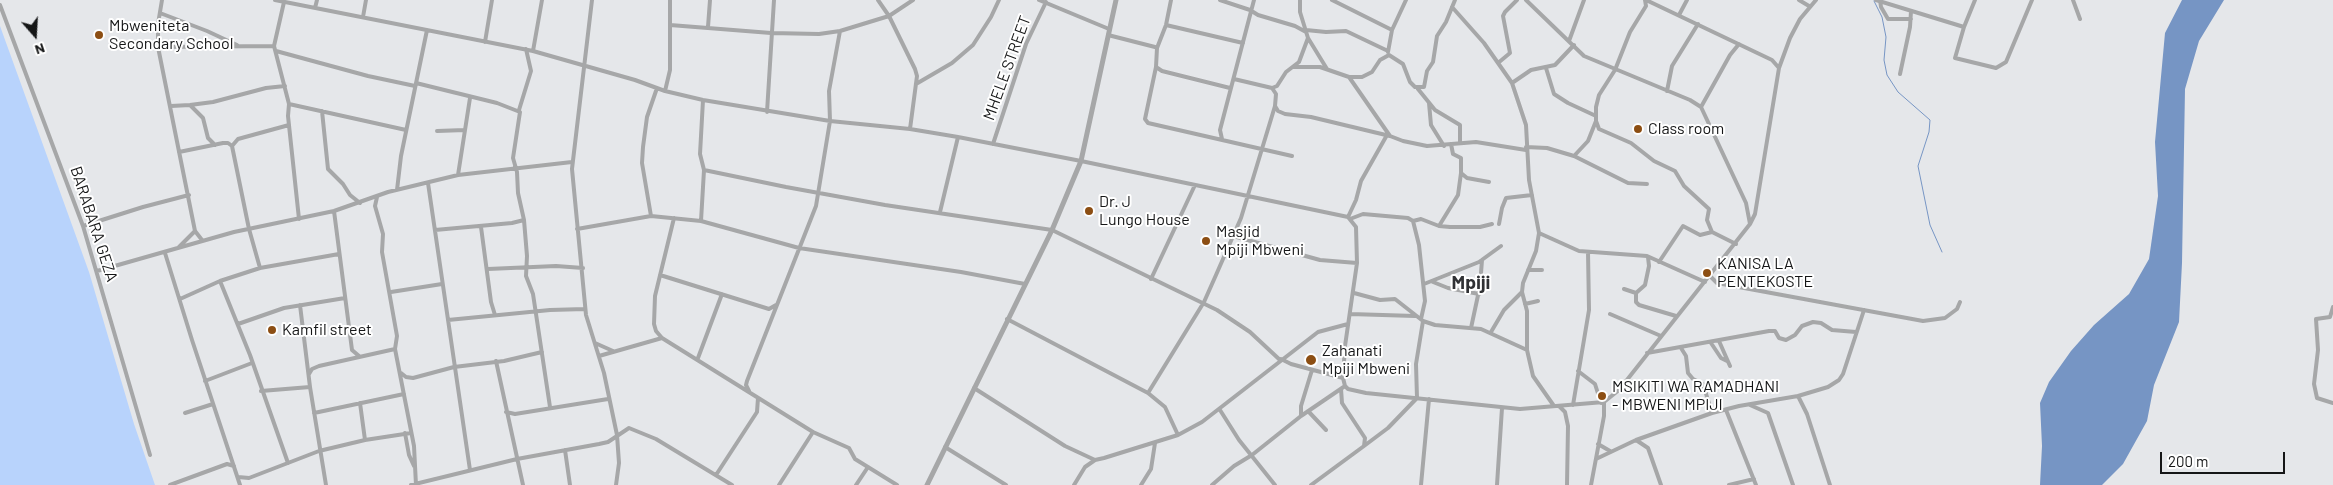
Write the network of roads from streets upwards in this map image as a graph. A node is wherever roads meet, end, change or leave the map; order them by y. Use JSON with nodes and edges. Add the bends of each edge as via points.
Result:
{"nodes":[{"id":1,"x":162,"y":0,"type":"edge"},
{"id":2,"x":275,"y":0,"type":"edge"},
{"id":3,"x":317,"y":0,"type":"edge"},
{"id":4,"x":366,"y":0,"type":"edge"},
{"id":5,"x":492,"y":0,"type":"edge"},
{"id":6,"x":542,"y":0,"type":"edge"},
{"id":7,"x":592,"y":0,"type":"edge"},
{"id":8,"x":670,"y":0,"type":"edge"},
{"id":9,"x":710,"y":0,"type":"edge"},
{"id":10,"x":774,"y":0,"type":"edge"},
{"id":11,"x":878,"y":0,"type":"edge"},
{"id":12,"x":913,"y":0,"type":"edge"},
{"id":13,"x":999,"y":0,"type":"edge"},
{"id":14,"x":1039,"y":0,"type":"edge"},
{"id":15,"x":1116,"y":0,"type":"edge"},
{"id":16,"x":1171,"y":0,"type":"edge"},
{"id":17,"x":1220,"y":0,"type":"edge"},
{"id":18,"x":1254,"y":0,"type":"edge"},
{"id":19,"x":1300,"y":0,"type":"edge"},
{"id":20,"x":1332,"y":0,"type":"edge"},
{"id":21,"x":1406,"y":0,"type":"edge"},
{"id":22,"x":1455,"y":0,"type":"edge"},
{"id":23,"x":1517,"y":0,"type":"edge"},
{"id":24,"x":1526,"y":0,"type":"edge"},
{"id":25,"x":1584,"y":0,"type":"edge"},
{"id":26,"x":1646,"y":0,"type":"edge"},
{"id":27,"x":1687,"y":0,"type":"edge"},
{"id":28,"x":1799,"y":0,"type":"edge"},
{"id":29,"x":1816,"y":0,"type":"edge"},
{"id":30,"x":1879,"y":0,"type":"edge"},
{"id":31,"x":1975,"y":0,"type":"edge"},
{"id":32,"x":2032,"y":0,"type":"edge"},
{"id":33,"x":2073,"y":0,"type":"edge"},
{"id":34,"x":284,"y":2,"type":"junction"},
{"id":35,"x":1046,"y":2,"type":"junction"},
{"id":36,"x":1653,"y":3,"type":"junction"},
{"id":37,"x":0,"y":5,"type":"edge"},
{"id":38,"x":1646,"y":6,"type":"junction"},
{"id":39,"x":1809,"y":6,"type":"junction"},
{"id":40,"x":1452,"y":7,"type":"junction"},
{"id":41,"x":315,"y":8,"type":"junction"},
{"id":42,"x":1250,"y":10,"type":"junction"},
{"id":43,"x":1911,"y":11,"type":"junction"},
{"id":44,"x":160,"y":13,"type":"junction"},
{"id":45,"x":1679,"y":15,"type":"junction"},
{"id":46,"x":889,"y":16,"type":"junction"},
{"id":47,"x":363,"y":17,"type":"junction"},
{"id":48,"x":1911,"y":19,"type":"junction"},
{"id":49,"x":2080,"y":19,"type":"dead end"},
{"id":50,"x":670,"y":24,"type":"junction"},
{"id":51,"x":1698,"y":24,"type":"junction"},
{"id":52,"x":1166,"y":25,"type":"junction"},
{"id":53,"x":708,"y":27,"type":"junction"},
{"id":54,"x":1964,"y":27,"type":"junction"},
{"id":55,"x":427,"y":30,"type":"junction"},
{"id":56,"x":1392,"y":30,"type":"junction"},
{"id":57,"x":840,"y":31,"type":"junction"},
{"id":58,"x":1306,"y":31,"type":"junction"},
{"id":59,"x":1108,"y":32,"type":"junction"},
{"id":60,"x":771,"y":33,"type":"junction"},
{"id":61,"x":1308,"y":38,"type":"junction"},
{"id":62,"x":1570,"y":41,"type":"junction"},
{"id":63,"x":485,"y":42,"type":"junction"},
{"id":64,"x":1243,"y":43,"type":"junction"},
{"id":65,"x":1739,"y":44,"type":"junction"},
{"id":66,"x":1574,"y":45,"type":"junction"},
{"id":67,"x":239,"y":46,"type":"junction"},
{"id":68,"x":274,"y":46,"type":"junction"},
{"id":69,"x":158,"y":47,"type":"junction"},
{"id":70,"x":1157,"y":48,"type":"junction"},
{"id":71,"x":526,"y":49,"type":"junction"},
{"id":72,"x":276,"y":51,"type":"junction"},
{"id":73,"x":533,"y":51,"type":"junction"},
{"id":74,"x":1389,"y":53,"type":"junction"},
{"id":75,"x":1782,"y":59,"type":"junction"},
{"id":76,"x":1772,"y":60,"type":"junction"},
{"id":77,"x":1498,"y":63,"type":"junction"},
{"id":78,"x":586,"y":66,"type":"junction"},
{"id":79,"x":1156,"y":67,"type":"junction"},
{"id":80,"x":1294,"y":67,"type":"junction"},
{"id":81,"x":1546,"y":68,"type":"junction"},
{"id":82,"x":1779,"y":68,"type":"junction"},
{"id":83,"x":1327,"y":69,"type":"junction"},
{"id":84,"x":1615,"y":70,"type":"junction"},
{"id":85,"x":1900,"y":74,"type":"dead end"},
{"id":86,"x":1349,"y":77,"type":"junction"},
{"id":87,"x":1234,"y":79,"type":"junction"},
{"id":88,"x":1512,"y":83,"type":"junction"},
{"id":89,"x":916,"y":84,"type":"junction"},
{"id":90,"x":416,"y":85,"type":"junction"},
{"id":91,"x":285,"y":86,"type":"junction"},
{"id":92,"x":1424,"y":87,"type":"junction"},
{"id":93,"x":657,"y":88,"type":"junction"},
{"id":94,"x":1230,"y":88,"type":"junction"},
{"id":95,"x":1272,"y":88,"type":"junction"},
{"id":96,"x":1418,"y":88,"type":"junction"},
{"id":97,"x":665,"y":91,"type":"junction"},
{"id":98,"x":1667,"y":91,"type":"junction"},
{"id":99,"x":1423,"y":93,"type":"junction"},
{"id":100,"x":470,"y":98,"type":"junction"},
{"id":101,"x":703,"y":100,"type":"junction"},
{"id":102,"x":1429,"y":103,"type":"junction"},
{"id":103,"x":289,"y":104,"type":"junction"},
{"id":104,"x":190,"y":105,"type":"junction"},
{"id":105,"x":171,"y":106,"type":"junction"},
{"id":106,"x":1275,"y":106,"type":"junction"},
{"id":107,"x":1701,"y":107,"type":"junction"},
{"id":108,"x":519,"y":110,"type":"junction"},
{"id":109,"x":322,"y":111,"type":"junction"},
{"id":110,"x":767,"y":112,"type":"junction"},
{"id":111,"x":1596,"y":116,"type":"junction"},
{"id":112,"x":830,"y":121,"type":"junction"},
{"id":113,"x":1596,"y":121,"type":"junction"},
{"id":114,"x":289,"y":125,"type":"junction"},
{"id":115,"x":910,"y":129,"type":"junction"},
{"id":116,"x":406,"y":130,"type":"junction"},
{"id":117,"x":465,"y":130,"type":"junction"},
{"id":118,"x":1220,"y":130,"type":"junction"},
{"id":119,"x":437,"y":131,"type":"dead end"},
{"id":120,"x":1388,"y":136,"type":"junction"},
{"id":121,"x":958,"y":137,"type":"junction"},
{"id":122,"x":1213,"y":137,"type":"junction"},
{"id":123,"x":1222,"y":139,"type":"junction"},
{"id":124,"x":1460,"y":142,"type":"junction"},
{"id":125,"x":215,"y":144,"type":"junction"},
{"id":126,"x":993,"y":144,"type":"junction"},
{"id":127,"x":1451,"y":144,"type":"junction"},
{"id":128,"x":232,"y":146,"type":"junction"},
{"id":129,"x":1444,"y":146,"type":"junction"},
{"id":130,"x":1263,"y":148,"type":"junction"},
{"id":131,"x":1526,"y":148,"type":"junction"},
{"id":132,"x":179,"y":152,"type":"junction"},
{"id":133,"x":1292,"y":156,"type":"dead end"},
{"id":134,"x":1574,"y":156,"type":"junction"},
{"id":135,"x":1081,"y":161,"type":"junction"},
{"id":136,"x":572,"y":162,"type":"junction"},
{"id":137,"x":516,"y":169,"type":"junction"},
{"id":138,"x":704,"y":170,"type":"junction"},
{"id":139,"x":1461,"y":172,"type":"junction"},
{"id":140,"x":458,"y":175,"type":"junction"},
{"id":141,"x":1489,"y":182,"type":"dead end"},
{"id":142,"x":428,"y":183,"type":"junction"},
{"id":143,"x":1647,"y":184,"type":"dead end"},
{"id":144,"x":1195,"y":185,"type":"junction"},
{"id":145,"x":396,"y":190,"type":"junction"},
{"id":146,"x":819,"y":192,"type":"junction"},
{"id":147,"x":189,"y":195,"type":"junction"},
{"id":148,"x":1532,"y":196,"type":"junction"},
{"id":149,"x":377,"y":197,"type":"junction"},
{"id":150,"x":1248,"y":197,"type":"junction"},
{"id":151,"x":360,"y":203,"type":"junction"},
{"id":152,"x":334,"y":212,"type":"junction"},
{"id":153,"x":940,"y":212,"type":"junction"},
{"id":154,"x":650,"y":216,"type":"junction"},
{"id":155,"x":674,"y":218,"type":"junction"},
{"id":156,"x":1349,"y":218,"type":"junction"},
{"id":157,"x":299,"y":219,"type":"junction"},
{"id":158,"x":524,"y":220,"type":"junction"},
{"id":159,"x":701,"y":220,"type":"junction"},
{"id":160,"x":1413,"y":221,"type":"junction"},
{"id":161,"x":1492,"y":224,"type":"dead end"},
{"id":162,"x":1500,"y":224,"type":"dead end"},
{"id":163,"x":1750,"y":224,"type":"junction"},
{"id":164,"x":84,"y":226,"type":"junction"},
{"id":165,"x":1439,"y":226,"type":"junction"},
{"id":166,"x":481,"y":227,"type":"junction"},
{"id":167,"x":249,"y":229,"type":"junction"},
{"id":168,"x":577,"y":229,"type":"junction"},
{"id":169,"x":434,"y":230,"type":"junction"},
{"id":170,"x":1052,"y":230,"type":"junction"},
{"id":171,"x":195,"y":231,"type":"junction"},
{"id":172,"x":1712,"y":232,"type":"junction"},
{"id":173,"x":1540,"y":233,"type":"junction"},
{"id":174,"x":1233,"y":236,"type":"junction"},
{"id":175,"x":203,"y":241,"type":"junction"},
{"id":176,"x":1736,"y":244,"type":"junction"},
{"id":177,"x":1501,"y":246,"type":"dead end"},
{"id":178,"x":799,"y":248,"type":"junction"},
{"id":179,"x":177,"y":249,"type":"junction"},
{"id":180,"x":165,"y":252,"type":"junction"},
{"id":181,"x":1588,"y":252,"type":"junction"},
{"id":182,"x":339,"y":254,"type":"junction"},
{"id":183,"x":1647,"y":256,"type":"junction"},
{"id":184,"x":1482,"y":260,"type":"junction"},
{"id":185,"x":1659,"y":262,"type":"junction"},
{"id":186,"x":1357,"y":263,"type":"junction"},
{"id":187,"x":527,"y":267,"type":"junction"},
{"id":188,"x":260,"y":268,"type":"junction"},
{"id":189,"x":583,"y":268,"type":"junction"},
{"id":190,"x":488,"y":269,"type":"junction"},
{"id":191,"x":1528,"y":270,"type":"junction"},
{"id":192,"x":1542,"y":270,"type":"dead end"},
{"id":193,"x":97,"y":271,"type":"junction"},
{"id":194,"x":660,"y":275,"type":"junction"},
{"id":195,"x":1710,"y":276,"type":"junction"},
{"id":196,"x":1152,"y":279,"type":"junction"},
{"id":197,"x":220,"y":281,"type":"junction"},
{"id":198,"x":1433,"y":282,"type":"junction"},
{"id":199,"x":1704,"y":282,"type":"junction"},
{"id":200,"x":442,"y":284,"type":"junction"},
{"id":201,"x":1025,"y":284,"type":"junction"},
{"id":202,"x":1424,"y":284,"type":"junction"},
{"id":203,"x":1624,"y":289,"type":"dead end"},
{"id":204,"x":391,"y":292,"type":"junction"},
{"id":205,"x":1522,"y":292,"type":"junction"},
{"id":206,"x":1354,"y":293,"type":"junction"},
{"id":207,"x":1636,"y":293,"type":"junction"},
{"id":208,"x":722,"y":294,"type":"junction"},
{"id":209,"x":1478,"y":294,"type":"junction"},
{"id":210,"x":345,"y":298,"type":"junction"},
{"id":211,"x":180,"y":299,"type":"junction"},
{"id":212,"x":1538,"y":301,"type":"dead end"},
{"id":213,"x":1204,"y":302,"type":"junction"},
{"id":214,"x":1960,"y":302,"type":"dead end"},
{"id":215,"x":1525,"y":304,"type":"junction"},
{"id":216,"x":300,"y":305,"type":"junction"},
{"id":217,"x":776,"y":305,"type":"junction"},
{"id":218,"x":2333,"y":307,"type":"edge"},
{"id":219,"x":586,"y":309,"type":"junction"},
{"id":220,"x":769,"y":309,"type":"junction"},
{"id":221,"x":1864,"y":310,"type":"junction"},
{"id":222,"x":535,"y":311,"type":"junction"},
{"id":223,"x":773,"y":314,"type":"junction"},
{"id":224,"x":1350,"y":314,"type":"junction"},
{"id":225,"x":1610,"y":314,"type":"dead end"},
{"id":226,"x":495,"y":315,"type":"junction"},
{"id":227,"x":1676,"y":316,"type":"junction"},
{"id":228,"x":2332,"y":316,"type":"edge"},
{"id":229,"x":1420,"y":318,"type":"junction"},
{"id":230,"x":1007,"y":319,"type":"junction"},
{"id":231,"x":448,"y":320,"type":"junction"},
{"id":232,"x":238,"y":324,"type":"junction"},
{"id":233,"x":1348,"y":324,"type":"junction"},
{"id":234,"x":1471,"y":328,"type":"junction"},
{"id":235,"x":656,"y":331,"type":"junction"},
{"id":236,"x":1491,"y":332,"type":"junction"},
{"id":237,"x":1856,"y":332,"type":"junction"},
{"id":238,"x":1661,"y":336,"type":"junction"},
{"id":239,"x":662,"y":338,"type":"junction"},
{"id":240,"x":654,"y":340,"type":"junction"},
{"id":241,"x":1719,"y":341,"type":"junction"},
{"id":242,"x":594,"y":342,"type":"junction"},
{"id":243,"x":1711,"y":342,"type":"junction"},
{"id":244,"x":1680,"y":348,"type":"junction"},
{"id":245,"x":395,"y":349,"type":"junction"},
{"id":246,"x":352,"y":350,"type":"junction"},
{"id":247,"x":1527,"y":350,"type":"junction"},
{"id":248,"x":613,"y":351,"type":"junction"},
{"id":249,"x":542,"y":352,"type":"junction"},
{"id":250,"x":1647,"y":354,"type":"junction"},
{"id":251,"x":359,"y":356,"type":"junction"},
{"id":252,"x":599,"y":356,"type":"junction"},
{"id":253,"x":698,"y":358,"type":"junction"},
{"id":254,"x":347,"y":359,"type":"junction"},
{"id":255,"x":1280,"y":360,"type":"junction"},
{"id":256,"x":496,"y":361,"type":"junction"},
{"id":257,"x":1726,"y":361,"type":"junction"},
{"id":258,"x":252,"y":363,"type":"junction"},
{"id":259,"x":307,"y":364,"type":"junction"},
{"id":260,"x":1730,"y":366,"type":"dead end"},
{"id":261,"x":314,"y":368,"type":"junction"},
{"id":262,"x":454,"y":368,"type":"junction"},
{"id":263,"x":1312,"y":370,"type":"junction"},
{"id":264,"x":1578,"y":371,"type":"junction"},
{"id":265,"x":401,"y":373,"type":"junction"},
{"id":266,"x":309,"y":374,"type":"junction"},
{"id":267,"x":410,"y":378,"type":"junction"},
{"id":268,"x":205,"y":381,"type":"junction"},
{"id":269,"x":403,"y":384,"type":"junction"},
{"id":270,"x":1343,"y":384,"type":"junction"},
{"id":271,"x":310,"y":387,"type":"junction"},
{"id":272,"x":974,"y":388,"type":"junction"},
{"id":273,"x":261,"y":392,"type":"junction"},
{"id":274,"x":750,"y":393,"type":"junction"},
{"id":275,"x":1148,"y":393,"type":"junction"},
{"id":276,"x":404,"y":394,"type":"junction"},
{"id":277,"x":1798,"y":396,"type":"junction"},
{"id":278,"x":758,"y":398,"type":"junction"},
{"id":279,"x":1417,"y":398,"type":"junction"},
{"id":280,"x":608,"y":399,"type":"junction"},
{"id":281,"x":1429,"y":399,"type":"junction"},
{"id":282,"x":360,"y":403,"type":"junction"},
{"id":283,"x":1603,"y":403,"type":"junction"},
{"id":284,"x":2333,"y":403,"type":"edge"},
{"id":285,"x":213,"y":404,"type":"junction"},
{"id":286,"x":1748,"y":404,"type":"junction"},
{"id":287,"x":1573,"y":405,"type":"junction"},
{"id":288,"x":1557,"y":406,"type":"junction"},
{"id":289,"x":550,"y":407,"type":"junction"},
{"id":290,"x":1502,"y":408,"type":"junction"},
{"id":291,"x":1220,"y":410,"type":"junction"},
{"id":292,"x":1726,"y":410,"type":"junction"},
{"id":293,"x":1308,"y":411,"type":"junction"},
{"id":294,"x":506,"y":412,"type":"junction"},
{"id":295,"x":186,"y":413,"type":"dead end"},
{"id":296,"x":314,"y":413,"type":"junction"},
{"id":297,"x":512,"y":414,"type":"junction"},
{"id":298,"x":1712,"y":414,"type":"junction"},
{"id":299,"x":1300,"y":416,"type":"junction"},
{"id":300,"x":508,"y":422,"type":"junction"},
{"id":301,"x":613,"y":422,"type":"junction"},
{"id":302,"x":624,"y":430,"type":"junction"},
{"id":303,"x":1326,"y":430,"type":"dead end"},
{"id":304,"x":813,"y":432,"type":"junction"},
{"id":305,"x":405,"y":433,"type":"junction"},
{"id":306,"x":412,"y":433,"type":"junction"},
{"id":307,"x":617,"y":435,"type":"junction"},
{"id":308,"x":1178,"y":435,"type":"junction"},
{"id":309,"x":1366,"y":438,"type":"junction"},
{"id":310,"x":365,"y":440,"type":"junction"},
{"id":311,"x":1371,"y":440,"type":"junction"},
{"id":312,"x":1636,"y":440,"type":"junction"},
{"id":313,"x":1155,"y":443,"type":"junction"},
{"id":314,"x":1598,"y":444,"type":"junction"},
{"id":315,"x":1143,"y":446,"type":"junction"},
{"id":316,"x":1364,"y":446,"type":"junction"},
{"id":317,"x":945,"y":447,"type":"junction"},
{"id":318,"x":565,"y":450,"type":"junction"},
{"id":319,"x":319,"y":451,"type":"junction"},
{"id":320,"x":1610,"y":451,"type":"junction"},
{"id":321,"x":1154,"y":452,"type":"junction"},
{"id":322,"x":150,"y":455,"type":"dead end"},
{"id":323,"x":1083,"y":455,"type":"junction"},
{"id":324,"x":1252,"y":455,"type":"junction"},
{"id":325,"x":231,"y":457,"type":"junction"},
{"id":326,"x":517,"y":459,"type":"junction"},
{"id":327,"x":1596,"y":459,"type":"junction"},
{"id":328,"x":1096,"y":460,"type":"junction"},
{"id":329,"x":288,"y":463,"type":"junction"},
{"id":330,"x":227,"y":464,"type":"junction"},
{"id":331,"x":234,"y":466,"type":"junction"},
{"id":332,"x":416,"y":467,"type":"junction"},
{"id":333,"x":868,"y":467,"type":"junction"},
{"id":334,"x":1085,"y":467,"type":"junction"},
{"id":335,"x":470,"y":470,"type":"junction"},
{"id":336,"x":716,"y":475,"type":"junction"},
{"id":337,"x":238,"y":477,"type":"junction"},
{"id":338,"x":1754,"y":479,"type":"junction"},
{"id":339,"x":417,"y":484,"type":"edge"},
{"id":340,"x":170,"y":485,"type":"edge"},
{"id":341,"x":240,"y":485,"type":"edge"},
{"id":342,"x":326,"y":485,"type":"edge"},
{"id":343,"x":411,"y":485,"type":"edge"},
{"id":344,"x":523,"y":485,"type":"edge"},
{"id":345,"x":570,"y":485,"type":"edge"},
{"id":346,"x":616,"y":485,"type":"edge"},
{"id":347,"x":732,"y":485,"type":"edge"},
{"id":348,"x":779,"y":485,"type":"edge"},
{"id":349,"x":856,"y":485,"type":"edge"},
{"id":350,"x":896,"y":485,"type":"edge"},
{"id":351,"x":927,"y":485,"type":"edge"},
{"id":352,"x":1006,"y":485,"type":"edge"},
{"id":353,"x":1074,"y":485,"type":"edge"},
{"id":354,"x":1141,"y":485,"type":"edge"},
{"id":355,"x":1212,"y":485,"type":"edge"},
{"id":356,"x":1275,"y":485,"type":"edge"},
{"id":357,"x":1311,"y":485,"type":"edge"},
{"id":358,"x":1421,"y":485,"type":"edge"},
{"id":359,"x":1496,"y":485,"type":"edge"},
{"id":360,"x":1567,"y":485,"type":"edge"},
{"id":361,"x":1591,"y":485,"type":"edge"},
{"id":362,"x":1661,"y":485,"type":"edge"},
{"id":363,"x":1730,"y":485,"type":"edge"},
{"id":364,"x":1756,"y":485,"type":"edge"},
{"id":365,"x":1793,"y":485,"type":"edge"},
{"id":366,"x":1830,"y":485,"type":"edge"}],
"edges":[{"from":1,"to":44,"type":"street"},
{"from":2,"to":34,"type":"street"},
{"from":3,"to":41,"type":"street"},
{"from":4,"to":47,"type":"street"},
{"from":5,"to":63,"type":"street"},
{"from":6,"to":73,"type":"street"},
{"from":7,"to":78,"type":"street"},
{"from":8,"to":50,"type":"street"},
{"from":9,"to":53,"type":"street"},
{"from":10,"to":60,"type":"street"},
{"from":11,"to":46,"type":"street"},
{"from":12,"to":46,"type":"street"},
{"from":13,"to":89,"type":"street","via":[[973,45],[952,63]]},
{"from":14,"to":35,"type":"street"},
{"from":15,"to":59,"type":"street"},
{"from":16,"to":52,"type":"street"},
{"from":17,"to":42,"type":"street"},
{"from":18,"to":42,"type":"street"},
{"from":19,"to":58,"type":"street"},
{"from":20,"to":56,"type":"street"},
{"from":21,"to":56,"type":"street"},
{"from":22,"to":40,"type":"street"},
{"from":23,"to":77,"type":"street","via":[[1503,16],[1510,53]]},
{"from":24,"to":62,"type":"street"},
{"from":25,"to":62,"type":"street"},
{"from":26,"to":36,"type":"street"},
{"from":26,"to":38,"type":"street"},
{"from":27,"to":45,"type":"street"},
{"from":28,"to":39,"type":"street"},
{"from":29,"to":39,"type":"street"},
{"from":30,"to":43,"type":"street"},
{"from":30,"to":48,"type":"street","via":[[1888,19]]},
{"from":31,"to":54,"type":"street"},
{"from":32,"to":54,"type":"street","via":[[2002,66],[1984,66],[1955,58]]},
{"from":33,"to":49,"type":"street"},
{"from":34,"to":41,"type":"street"},
{"from":34,"to":68,"type":"street"},
{"from":35,"to":59,"type":"street"},
{"from":35,"to":126,"type":"street","name":"MHELE STREET","via":[[1026,44]]},
{"from":36,"to":38,"type":"street"},
{"from":36,"to":45,"type":"street"},
{"from":37,"to":164,"type":"street","name":"BARABARA GEZA"},
{"from":38,"to":84,"type":"street","via":[[1630,32]]},
{"from":39,"to":75,"type":"street"},
{"from":40,"to":77,"type":"street"},
{"from":40,"to":92,"type":"street","via":[[1437,36],[1433,62],[1426,70]]},
{"from":41,"to":47,"type":"street"},
{"from":42,"to":58,"type":"street"},
{"from":42,"to":64,"type":"street"},
{"from":43,"to":48,"type":"street"},
{"from":43,"to":54,"type":"street"},
{"from":44,"to":67,"type":"street"},
{"from":44,"to":69,"type":"street"},
{"from":45,"to":51,"type":"street"},
{"from":46,"to":57,"type":"street"},
{"from":46,"to":89,"type":"street","via":[[915,69]]},
{"from":47,"to":55,"type":"street"},
{"from":48,"to":85,"type":"street"},
{"from":50,"to":53,"type":"street"},
{"from":50,"to":97,"type":"street","via":[[670,70]]},
{"from":51,"to":65,"type":"street"},
{"from":51,"to":98,"type":"street","via":[[1672,66]]},
{"from":52,"to":64,"type":"street"},
{"from":52,"to":70,"type":"street"},
{"from":53,"to":60,"type":"street"},
{"from":55,"to":63,"type":"street"},
{"from":55,"to":90,"type":"street"},
{"from":56,"to":74,"type":"street"},
{"from":57,"to":60,"type":"street"},
{"from":57,"to":112,"type":"street","via":[[829,91]]},
{"from":58,"to":61,"type":"street"},
{"from":58,"to":74,"type":"street","via":[[1346,31]]},
{"from":59,"to":70,"type":"street"},
{"from":59,"to":135,"type":"street"},
{"from":60,"to":110,"type":"street"},
{"from":61,"to":80,"type":"street"},
{"from":61,"to":83,"type":"street"},
{"from":62,"to":66,"type":"street"},
{"from":63,"to":71,"type":"street"},
{"from":64,"to":87,"type":"street"},
{"from":65,"to":76,"type":"street"},
{"from":65,"to":107,"type":"street"},
{"from":66,"to":81,"type":"street","via":[[1558,63]]},
{"from":66,"to":84,"type":"street","via":[[1584,56]]},
{"from":67,"to":68,"type":"street"},
{"from":67,"to":69,"type":"street"},
{"from":68,"to":72,"type":"street"},
{"from":69,"to":105,"type":"street"},
{"from":70,"to":79,"type":"street"},
{"from":71,"to":73,"type":"street"},
{"from":71,"to":108,"type":"street","via":[[531,71]]},
{"from":72,"to":90,"type":"street","via":[[368,76]]},
{"from":72,"to":91,"type":"street"},
{"from":73,"to":78,"type":"street"},
{"from":74,"to":86,"type":"street","via":[[1368,75]]},
{"from":74,"to":96,"type":"street","via":[[1403,64],[1410,82]]},
{"from":75,"to":76,"type":"street"},
{"from":75,"to":82,"type":"street"},
{"from":76,"to":82,"type":"street"},
{"from":77,"to":88,"type":"street"},
{"from":78,"to":93,"type":"street"},
{"from":78,"to":136,"type":"street"},
{"from":79,"to":94,"type":"street"},
{"from":79,"to":122,"type":"street","via":[[1145,119],[1148,123]]},
{"from":80,"to":83,"type":"street"},
{"from":80,"to":95,"type":"street","via":[[1286,72],[1279,85]]},
{"from":81,"to":88,"type":"street","via":[[1531,70]]},
{"from":81,"to":111,"type":"street","via":[[1554,94]]},
{"from":82,"to":163,"type":"street","via":[[1755,214]]},
{"from":83,"to":86,"type":"street"},
{"from":84,"to":98,"type":"street"},
{"from":84,"to":111,"type":"street","via":[[1599,95]]},
{"from":86,"to":120,"type":"street"},
{"from":87,"to":94,"type":"street"},
{"from":87,"to":95,"type":"street"},
{"from":88,"to":131,"type":"street","via":[[1526,125]]},
{"from":89,"to":115,"type":"street"},
{"from":90,"to":100,"type":"street"},
{"from":90,"to":116,"type":"street"},
{"from":91,"to":103,"type":"street"},
{"from":91,"to":104,"type":"street"},
{"from":92,"to":96,"type":"street"},
{"from":92,"to":99,"type":"street"},
{"from":93,"to":97,"type":"street"},
{"from":93,"to":154,"type":"street","via":[[647,117],[642,147]]},
{"from":94,"to":118,"type":"street"},
{"from":95,"to":106,"type":"street","via":[[1276,94]]},
{"from":96,"to":99,"type":"street"},
{"from":97,"to":101,"type":"street"},
{"from":98,"to":107,"type":"street"},
{"from":99,"to":102,"type":"street"},
{"from":100,"to":108,"type":"street"},
{"from":100,"to":117,"type":"street"},
{"from":101,"to":110,"type":"street"},
{"from":101,"to":138,"type":"street","via":[[700,154]]},
{"from":102,"to":124,"type":"street","via":[[1460,125]]},
{"from":102,"to":129,"type":"street","via":[[1431,125]]},
{"from":103,"to":109,"type":"street"},
{"from":103,"to":114,"type":"street"},
{"from":104,"to":105,"type":"street"},
{"from":104,"to":125,"type":"street","via":[[203,118],[208,138]]},
{"from":105,"to":132,"type":"street"},
{"from":106,"to":120,"type":"street","via":[[1285,114]]},
{"from":106,"to":130,"type":"street"},
{"from":107,"to":163,"type":"street","via":[[1746,202]]},
{"from":108,"to":137,"type":"street","via":[[521,119],[513,158]]},
{"from":109,"to":116,"type":"street"},
{"from":109,"to":151,"type":"street","via":[[328,169]]},
{"from":110,"to":112,"type":"street"},
{"from":111,"to":113,"type":"street"},
{"from":112,"to":115,"type":"street"},
{"from":112,"to":146,"type":"street"},
{"from":113,"to":134,"type":"street","via":[[1588,141]]},
{"from":113,"to":172,"type":"street","via":[[1600,129],[1674,171],[1684,186],[1709,209],[1707,220]]},
{"from":114,"to":128,"type":"street","via":[[238,139]]},
{"from":114,"to":157,"type":"street"},
{"from":115,"to":121,"type":"street"},
{"from":116,"to":145,"type":"street"},
{"from":117,"to":119,"type":"street"},
{"from":117,"to":140,"type":"street"},
{"from":118,"to":122,"type":"street"},
{"from":118,"to":123,"type":"street"},
{"from":120,"to":129,"type":"street","via":[[1404,142]]},
{"from":120,"to":156,"type":"street","via":[[1361,181]]},
{"from":121,"to":126,"type":"street"},
{"from":121,"to":153,"type":"street"},
{"from":122,"to":123,"type":"street"},
{"from":123,"to":130,"type":"street"},
{"from":124,"to":127,"type":"street"},
{"from":124,"to":131,"type":"street"},
{"from":125,"to":128,"type":"street","via":[[228,143]]},
{"from":125,"to":132,"type":"street"},
{"from":126,"to":135,"type":"street"},
{"from":127,"to":129,"type":"street"},
{"from":127,"to":139,"type":"street","via":[[1453,154],[1461,158]]},
{"from":128,"to":167,"type":"street"},
{"from":130,"to":133,"type":"street"},
{"from":130,"to":150,"type":"street"},
{"from":131,"to":134,"type":"street","via":[[1547,148]]},
{"from":131,"to":148,"type":"street"},
{"from":132,"to":147,"type":"street"},
{"from":134,"to":143,"type":"street","via":[[1628,183]]},
{"from":135,"to":144,"type":"street"},
{"from":135,"to":170,"type":"street"},
{"from":136,"to":137,"type":"street"},
{"from":136,"to":168,"type":"street"},
{"from":137,"to":140,"type":"street"},
{"from":137,"to":158,"type":"street"},
{"from":138,"to":146,"type":"street"},
{"from":138,"to":159,"type":"street"},
{"from":139,"to":141,"type":"street","via":[[1466,178]]},
{"from":139,"to":165,"type":"street","via":[[1458,195]]},
{"from":140,"to":142,"type":"street"},
{"from":142,"to":145,"type":"street"},
{"from":142,"to":169,"type":"street"},
{"from":144,"to":150,"type":"street"},
{"from":144,"to":196,"type":"street"},
{"from":145,"to":149,"type":"street"},
{"from":146,"to":153,"type":"street"},
{"from":146,"to":178,"type":"street"},
{"from":147,"to":164,"type":"street"},
{"from":147,"to":171,"type":"street"},
{"from":148,"to":162,"type":"street","via":[[1506,198]]},
{"from":148,"to":173,"type":"street"},
{"from":149,"to":151,"type":"street"},
{"from":149,"to":204,"type":"street","via":[[375,206]]},
{"from":150,"to":156,"type":"street"},
{"from":150,"to":174,"type":"street"},
{"from":151,"to":152,"type":"street"},
{"from":152,"to":157,"type":"street"},
{"from":152,"to":182,"type":"street"},
{"from":153,"to":170,"type":"street"},
{"from":154,"to":155,"type":"street"},
{"from":154,"to":168,"type":"street"},
{"from":155,"to":159,"type":"street"},
{"from":155,"to":194,"type":"street"},
{"from":156,"to":160,"type":"street","via":[[1363,214]]},
{"from":156,"to":186,"type":"street","via":[[1356,227]]},
{"from":157,"to":167,"type":"street"},
{"from":158,"to":166,"type":"street"},
{"from":158,"to":187,"type":"street"},
{"from":159,"to":178,"type":"street"},
{"from":160,"to":165,"type":"street","via":[[1421,219]]},
{"from":160,"to":202,"type":"street","via":[[1420,245]]},
{"from":161,"to":165,"type":"street","via":[[1480,227]]},
{"from":163,"to":176,"type":"street"},
{"from":164,"to":193,"type":"street","name":"BARABARA GEZA"},
{"from":166,"to":169,"type":"street"},
{"from":166,"to":190,"type":"street"},
{"from":167,"to":175,"type":"street"},
{"from":167,"to":188,"type":"street"},
{"from":168,"to":189,"type":"street"},
{"from":169,"to":200,"type":"street"},
{"from":170,"to":196,"type":"street"},
{"from":170,"to":201,"type":"street"},
{"from":171,"to":175,"type":"street"},
{"from":171,"to":179,"type":"street"},
{"from":172,"to":176,"type":"street"},
{"from":172,"to":185,"type":"street","via":[[1700,235],[1683,226]]},
{"from":173,"to":181,"type":"street","via":[[1569,248]]},
{"from":173,"to":191,"type":"street"},
{"from":174,"to":186,"type":"street","via":[[1320,260]]},
{"from":174,"to":213,"type":"street"},
{"from":175,"to":179,"type":"street"},
{"from":176,"to":195,"type":"street"},
{"from":177,"to":184,"type":"street"},
{"from":178,"to":201,"type":"street"},
{"from":178,"to":217,"type":"street"},
{"from":179,"to":180,"type":"street"},
{"from":180,"to":193,"type":"street"},
{"from":180,"to":211,"type":"street"},
{"from":181,"to":183,"type":"street"},
{"from":181,"to":264,"type":"street","via":[[1590,310]]},
{"from":182,"to":188,"type":"street"},
{"from":182,"to":210,"type":"street"},
{"from":183,"to":185,"type":"street"},
{"from":183,"to":207,"type":"street","via":[[1647,281]]},
{"from":184,"to":198,"type":"street"},
{"from":184,"to":209,"type":"street"},
{"from":185,"to":199,"type":"street"},
{"from":186,"to":206,"type":"street"},
{"from":187,"to":189,"type":"street"},
{"from":187,"to":190,"type":"street"},
{"from":187,"to":222,"type":"street","via":[[526,276]]},
{"from":188,"to":197,"type":"street"},
{"from":189,"to":219,"type":"street"},
{"from":190,"to":226,"type":"street"},
{"from":191,"to":192,"type":"street"},
{"from":191,"to":205,"type":"street"},
{"from":193,"to":322,"type":"street","name":"BARABARA GEZA"},
{"from":194,"to":208,"type":"street"},
{"from":194,"to":235,"type":"street","via":[[655,296]]},
{"from":195,"to":199,"type":"street"},
{"from":195,"to":221,"type":"street","via":[[1717,282]]},
{"from":196,"to":213,"type":"street"},
{"from":197,"to":211,"type":"street"},
{"from":197,"to":232,"type":"street"},
{"from":198,"to":202,"type":"street"},
{"from":198,"to":209,"type":"street"},
{"from":199,"to":227,"type":"street"},
{"from":200,"to":204,"type":"street"},
{"from":200,"to":231,"type":"street"},
{"from":201,"to":230,"type":"street"},
{"from":202,"to":229,"type":"street","via":[[1425,301]]},
{"from":203,"to":207,"type":"street"},
{"from":204,"to":245,"type":"street","via":[[397,336]]},
{"from":205,"to":215,"type":"street"},
{"from":205,"to":236,"type":"street","via":[[1504,310]]},
{"from":206,"to":224,"type":"street"},
{"from":206,"to":229,"type":"street","via":[[1380,300],[1395,299]]},
{"from":207,"to":227,"type":"street","via":[[1639,305]]},
{"from":208,"to":220,"type":"street"},
{"from":208,"to":253,"type":"street"},
{"from":209,"to":234,"type":"street"},
{"from":210,"to":216,"type":"street"},
{"from":210,"to":246,"type":"street"},
{"from":211,"to":268,"type":"street"},
{"from":212,"to":215,"type":"street"},
{"from":213,"to":255,"type":"street","via":[[1250,332]]},
{"from":213,"to":275,"type":"street"},
{"from":214,"to":221,"type":"street","via":[[1957,309],[1938,320],[1914,320]]},
{"from":215,"to":247,"type":"street"},
{"from":216,"to":232,"type":"street","via":[[271,311]]},
{"from":216,"to":259,"type":"street"},
{"from":217,"to":220,"type":"street"},
{"from":217,"to":223,"type":"street"},
{"from":218,"to":228,"type":"street"},
{"from":219,"to":222,"type":"street"},
{"from":219,"to":242,"type":"street"},
{"from":220,"to":223,"type":"street"},
{"from":221,"to":237,"type":"street"},
{"from":222,"to":226,"type":"street"},
{"from":222,"to":249,"type":"street"},
{"from":223,"to":274,"type":"street","via":[[747,381]]},
{"from":224,"to":229,"type":"street"},
{"from":224,"to":233,"type":"street"},
{"from":225,"to":238,"type":"street"},
{"from":226,"to":231,"type":"street"},
{"from":227,"to":238,"type":"street"},
{"from":228,"to":284,"type":"street","via":[[2316,320],[2318,350],[2314,384],[2317,398]]},
{"from":229,"to":234,"type":"street","via":[[1435,325]]},
{"from":229,"to":279,"type":"street"},
{"from":230,"to":272,"type":"street"},
{"from":230,"to":275,"type":"street"},
{"from":231,"to":262,"type":"street"},
{"from":232,"to":258,"type":"street"},
{"from":233,"to":255,"type":"street","via":[[1318,332]]},
{"from":233,"to":270,"type":"street"},
{"from":234,"to":236,"type":"street"},
{"from":235,"to":239,"type":"street"},
{"from":235,"to":240,"type":"street"},
{"from":236,"to":247,"type":"street"},
{"from":237,"to":241,"type":"street","via":[[1832,330],[1813,322],[1802,326],[1786,340],[1769,331]]},
{"from":237,"to":277,"type":"street","via":[[1839,380],[1828,387]]},
{"from":238,"to":250,"type":"street"},
{"from":239,"to":240,"type":"street"},
{"from":239,"to":253,"type":"street"},
{"from":240,"to":248,"type":"street"},
{"from":241,"to":243,"type":"street"},
{"from":241,"to":257,"type":"street"},
{"from":242,"to":248,"type":"street"},
{"from":242,"to":252,"type":"street"},
{"from":243,"to":244,"type":"street"},
{"from":243,"to":257,"type":"street"},
{"from":244,"to":250,"type":"street"},
{"from":244,"to":298,"type":"street","via":[[1686,356],[1688,373],[1703,384]]},
{"from":245,"to":251,"type":"street"},
{"from":245,"to":265,"type":"street"},
{"from":246,"to":251,"type":"street"},
{"from":246,"to":254,"type":"street"},
{"from":247,"to":288,"type":"street","via":[[1534,376]]},
{"from":248,"to":252,"type":"street"},
{"from":249,"to":256,"type":"street"},
{"from":249,"to":289,"type":"street"},
{"from":250,"to":283,"type":"street","via":[[1619,390]]},
{"from":251,"to":254,"type":"street"},
{"from":252,"to":280,"type":"street"},
{"from":253,"to":274,"type":"street"},
{"from":254,"to":261,"type":"street"},
{"from":255,"to":263,"type":"street"},
{"from":255,"to":291,"type":"street"},
{"from":256,"to":262,"type":"street"},
{"from":256,"to":294,"type":"street"},
{"from":257,"to":260,"type":"street"},
{"from":258,"to":268,"type":"street"},
{"from":258,"to":273,"type":"street"},
{"from":259,"to":261,"type":"street"},
{"from":259,"to":266,"type":"street"},
{"from":261,"to":266,"type":"street"},
{"from":262,"to":267,"type":"street"},
{"from":262,"to":335,"type":"street"},
{"from":263,"to":270,"type":"street"},
{"from":263,"to":299,"type":"street"},
{"from":264,"to":283,"type":"street","via":[[1595,384]]},
{"from":264,"to":287,"type":"street"},
{"from":265,"to":267,"type":"street"},
{"from":265,"to":269,"type":"street"},
{"from":266,"to":271,"type":"street"},
{"from":267,"to":269,"type":"street"},
{"from":268,"to":285,"type":"street"},
{"from":269,"to":276,"type":"street"},
{"from":270,"to":279,"type":"street","via":[[1348,389],[1366,393]]},
{"from":270,"to":293,"type":"street"},
{"from":270,"to":309,"type":"street","via":[[1342,403]]},
{"from":271,"to":273,"type":"street"},
{"from":271,"to":296,"type":"street"},
{"from":272,"to":317,"type":"street"},
{"from":272,"to":323,"type":"street"},
{"from":273,"to":329,"type":"street"},
{"from":274,"to":278,"type":"street"},
{"from":275,"to":308,"type":"street","via":[[1165,407]]},
{"from":276,"to":282,"type":"street"},
{"from":276,"to":306,"type":"street"},
{"from":277,"to":286,"type":"street"},
{"from":277,"to":366,"type":"street"},
{"from":278,"to":304,"type":"street"},
{"from":278,"to":336,"type":"street","via":[[757,412]]},
{"from":279,"to":281,"type":"street"},
{"from":279,"to":311,"type":"street","via":[[1388,428]]},
{"from":280,"to":289,"type":"street"},
{"from":280,"to":301,"type":"street"},
{"from":281,"to":290,"type":"street"},
{"from":281,"to":358,"type":"street"},
{"from":282,"to":296,"type":"street"},
{"from":282,"to":310,"type":"street"},
{"from":283,"to":287,"type":"street"},
{"from":283,"to":314,"type":"street","via":[[1604,416]]},
{"from":285,"to":295,"type":"street"},
{"from":285,"to":325,"type":"street"},
{"from":286,"to":292,"type":"street"},
{"from":286,"to":365,"type":"street","via":[[1768,413]]},
{"from":287,"to":288,"type":"street"},
{"from":288,"to":290,"type":"street"},
{"from":288,"to":360,"type":"street","via":[[1564,412],[1568,426]]},
{"from":289,"to":297,"type":"street"},
{"from":290,"to":359,"type":"street"},
{"from":291,"to":308,"type":"street"},
{"from":291,"to":324,"type":"street"},
{"from":292,"to":298,"type":"street"},
{"from":292,"to":338,"type":"street"},
{"from":293,"to":299,"type":"street"},
{"from":293,"to":303,"type":"street"},
{"from":294,"to":297,"type":"street"},
{"from":294,"to":300,"type":"street"},
{"from":296,"to":319,"type":"street"},
{"from":297,"to":300,"type":"street"},
{"from":298,"to":312,"type":"street"},
{"from":299,"to":324,"type":"street"},
{"from":300,"to":326,"type":"street"},
{"from":301,"to":302,"type":"street"},
{"from":301,"to":307,"type":"street"},
{"from":302,"to":307,"type":"street"},
{"from":302,"to":336,"type":"street","via":[[632,428],[656,438]]},
{"from":304,"to":333,"type":"street","via":[[849,448],[855,459]]},
{"from":304,"to":348,"type":"street"},
{"from":305,"to":306,"type":"street"},
{"from":305,"to":310,"type":"street"},
{"from":305,"to":332,"type":"street","via":[[409,455]]},
{"from":306,"to":332,"type":"street"},
{"from":307,"to":318,"type":"street","via":[[608,442]]},
{"from":307,"to":346,"type":"street","via":[[619,463]]},
{"from":308,"to":313,"type":"street"},
{"from":309,"to":311,"type":"street"},
{"from":309,"to":316,"type":"street"},
{"from":310,"to":319,"type":"street"},
{"from":311,"to":316,"type":"street"},
{"from":312,"to":320,"type":"street"},
{"from":312,"to":362,"type":"street","via":[[1648,448]]},
{"from":313,"to":315,"type":"street"},
{"from":313,"to":321,"type":"street"},
{"from":314,"to":320,"type":"street"},
{"from":314,"to":327,"type":"street"},
{"from":315,"to":321,"type":"street"},
{"from":315,"to":328,"type":"street"},
{"from":316,"to":357,"type":"street"},
{"from":317,"to":351,"type":"street"},
{"from":317,"to":352,"type":"street"},
{"from":318,"to":326,"type":"street"},
{"from":318,"to":345,"type":"street"},
{"from":319,"to":329,"type":"street"},
{"from":319,"to":342,"type":"street"},
{"from":320,"to":327,"type":"street"},
{"from":321,"to":354,"type":"street","via":[[1151,468]]},
{"from":323,"to":328,"type":"street"},
{"from":323,"to":334,"type":"street"},
{"from":324,"to":355,"type":"street"},
{"from":324,"to":356,"type":"street"},
{"from":325,"to":330,"type":"street"},
{"from":325,"to":331,"type":"street"},
{"from":326,"to":335,"type":"street"},
{"from":326,"to":344,"type":"street"},
{"from":327,"to":361,"type":"street"},
{"from":328,"to":334,"type":"street"},
{"from":329,"to":337,"type":"street","via":[[249,478]]},
{"from":330,"to":331,"type":"street"},
{"from":330,"to":340,"type":"street"},
{"from":331,"to":337,"type":"street"},
{"from":332,"to":339,"type":"street"},
{"from":333,"to":349,"type":"street"},
{"from":333,"to":350,"type":"street"},
{"from":334,"to":353,"type":"street"},
{"from":335,"to":339,"type":"street"},
{"from":336,"to":347,"type":"street"},
{"from":337,"to":341,"type":"street"},
{"from":338,"to":363,"type":"street"},
{"from":338,"to":364,"type":"street"},
{"from":339,"to":343,"type":"street"}]}
